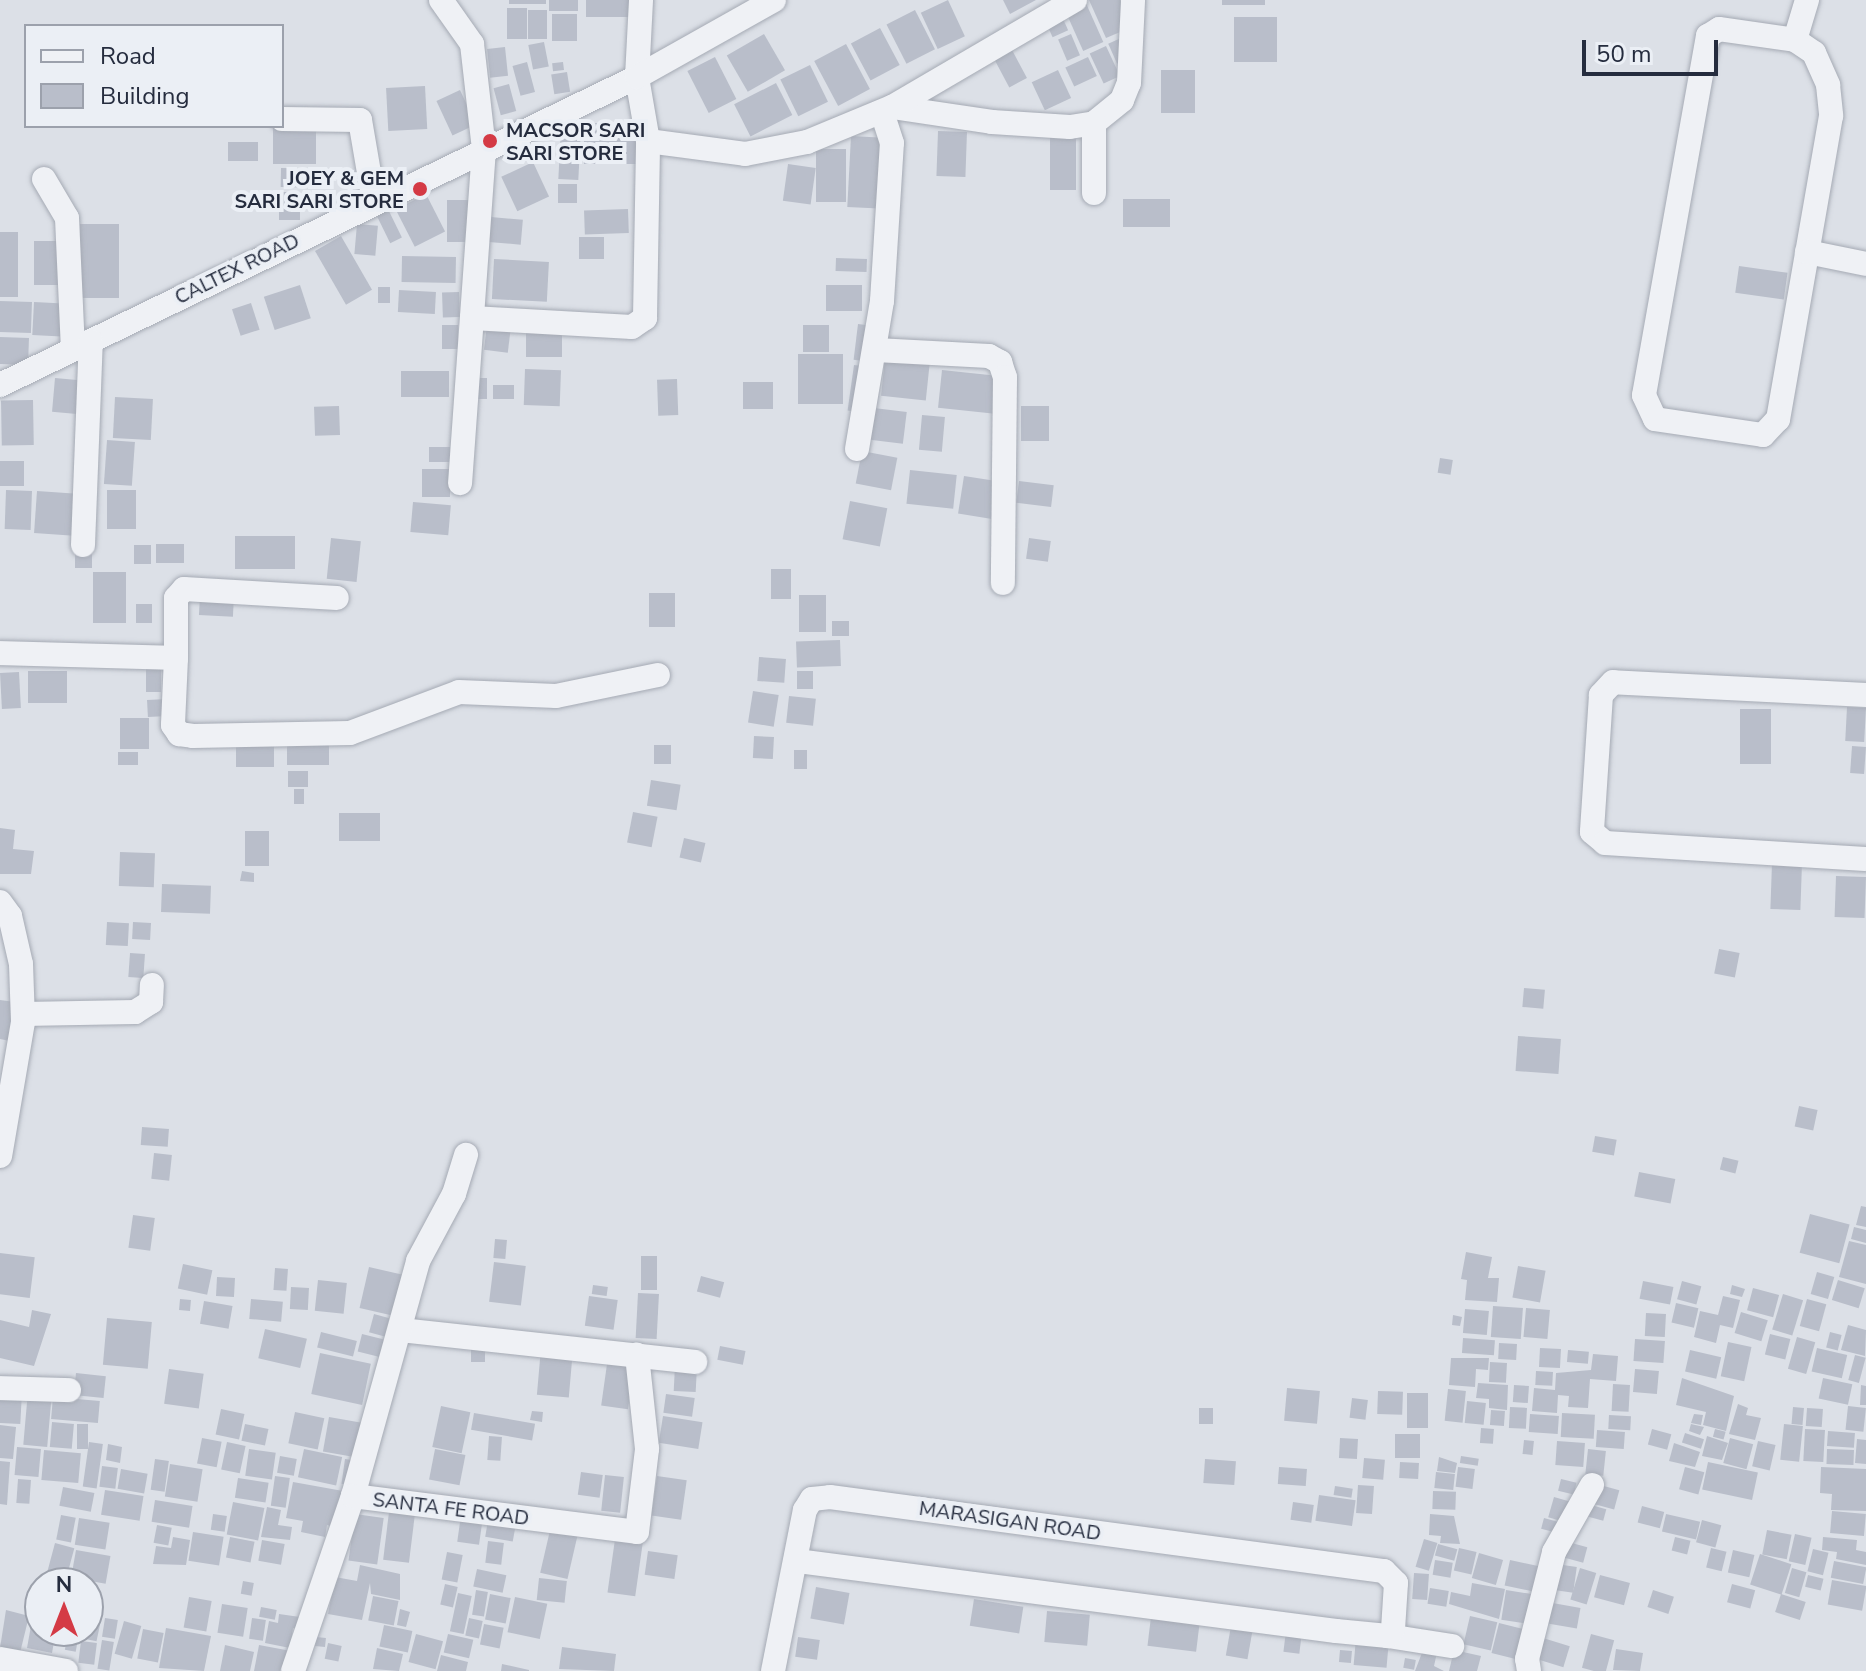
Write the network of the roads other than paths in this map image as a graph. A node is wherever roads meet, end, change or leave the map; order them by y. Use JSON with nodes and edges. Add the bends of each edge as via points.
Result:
{"nodes":[{"id":1,"x":441,"y":0,"type":"edge"},
{"id":2,"x":641,"y":0,"type":"edge"},
{"id":3,"x":774,"y":0,"type":"edge"},
{"id":4,"x":1075,"y":0,"type":"edge"},
{"id":5,"x":1133,"y":0,"type":"edge"},
{"id":6,"x":1807,"y":0,"type":"edge"},
{"id":7,"x":1795,"y":40,"type":"junction"},
{"id":8,"x":637,"y":77,"type":"junction"},
{"id":9,"x":887,"y":110,"type":"junction"},
{"id":10,"x":284,"y":119,"type":"edge"},
{"id":11,"x":1094,"y":123,"type":"junction"},
{"id":12,"x":648,"y":141,"type":"junction"},
{"id":13,"x":484,"y":149,"type":"junction"},
{"id":14,"x":44,"y":179,"type":"dead end"},
{"id":15,"x":1094,"y":193,"type":"dead end"},
{"id":16,"x":374,"y":202,"type":"junction"},
{"id":17,"x":1807,"y":252,"type":"junction"},
{"id":18,"x":1866,"y":264,"type":"edge"},
{"id":19,"x":472,"y":318,"type":"junction"},
{"id":20,"x":82,"y":345,"type":"junction"},
{"id":21,"x":876,"y":350,"type":"junction"},
{"id":22,"x":0,"y":385,"type":"edge"},
{"id":23,"x":857,"y":449,"type":"dead end"},
{"id":24,"x":460,"y":483,"type":"dead end"},
{"id":25,"x":83,"y":545,"type":"dead end"},
{"id":26,"x":1003,"y":583,"type":"dead end"},
{"id":27,"x":337,"y":598,"type":"dead end"},
{"id":28,"x":0,"y":653,"type":"edge"},
{"id":29,"x":176,"y":658,"type":"junction"},
{"id":30,"x":658,"y":675,"type":"dead end"},
{"id":31,"x":1866,"y":695,"type":"edge"},
{"id":32,"x":1866,"y":859,"type":"edge"},
{"id":33,"x":0,"y":902,"type":"edge"},
{"id":34,"x":152,"y":985,"type":"dead end"},
{"id":35,"x":23,"y":1014,"type":"junction"},
{"id":36,"x":7,"y":1073,"type":"edge"},
{"id":37,"x":466,"y":1155,"type":"dead end"},
{"id":38,"x":0,"y":1156,"type":"edge"},
{"id":39,"x":401,"y":1330,"type":"junction"},
{"id":40,"x":637,"y":1355,"type":"junction"},
{"id":41,"x":695,"y":1362,"type":"dead end"},
{"id":42,"x":0,"y":1388,"type":"edge"},
{"id":43,"x":69,"y":1390,"type":"dead end"},
{"id":44,"x":1592,"y":1485,"type":"dead end"},
{"id":45,"x":353,"y":1496,"type":"junction"},
{"id":46,"x":797,"y":1561,"type":"junction"},
{"id":47,"x":1388,"y":1636,"type":"junction"},
{"id":48,"x":1452,"y":1646,"type":"dead end"},
{"id":49,"x":0,"y":1659,"type":"edge"},
{"id":50,"x":66,"y":1671,"type":"edge"},
{"id":51,"x":293,"y":1671,"type":"edge"},
{"id":52,"x":773,"y":1671,"type":"edge"},
{"id":53,"x":1529,"y":1671,"type":"edge"}],
"edges":[{"from":1,"to":13,"type":"street","via":[[472,44]]},
{"from":2,"to":8,"type":"street"},
{"from":3,"to":8,"type":"street","name":"CALTEX ROAD"},
{"from":4,"to":9,"type":"street"},
{"from":5,"to":11,"type":"street","via":[[1129,83],[1122,100]]},
{"from":6,"to":7,"type":"street"},
{"from":7,"to":17,"type":"street","via":[[1814,53],[1823,69],[1831,116]]},
{"from":7,"to":17,"type":"street","via":[[1719,29],[1708,36],[1644,395],[1655,419],[1763,435],[1771,430],[1778,419]]},
{"from":8,"to":12,"type":"street"},
{"from":8,"to":13,"type":"street","name":"CALTEX ROAD"},
{"from":9,"to":11,"type":"street","via":[[1070,127]]},
{"from":9,"to":12,"type":"street","via":[[777,151],[745,154]]},
{"from":9,"to":21,"type":"street","via":[[892,143]]},
{"from":10,"to":16,"type":"street","via":[[360,120]]},
{"from":11,"to":15,"type":"street"},
{"from":12,"to":19,"type":"street","via":[[648,289],[640,324]]},
{"from":13,"to":16,"type":"street","name":"CALTEX ROAD"},
{"from":13,"to":19,"type":"street"},
{"from":14,"to":20,"type":"street","via":[[67,218]]},
{"from":16,"to":20,"type":"street","name":"CALTEX ROAD"},
{"from":17,"to":18,"type":"street"},
{"from":19,"to":24,"type":"street"},
{"from":20,"to":22,"type":"street","name":"CALTEX ROAD"},
{"from":20,"to":25,"type":"street"},
{"from":21,"to":23,"type":"street"},
{"from":21,"to":26,"type":"street","via":[[989,356],[1000,362],[1005,377]]},
{"from":27,"to":29,"type":"street","via":[[184,589],[176,598]]},
{"from":28,"to":29,"type":"street"},
{"from":29,"to":30,"type":"street","via":[[173,725],[179,734],[193,736],[350,733],[459,692],[556,696]]},
{"from":31,"to":32,"type":"street","via":[[1613,682],[1601,695],[1592,832],[1605,843]]},
{"from":33,"to":35,"type":"street","via":[[10,916],[21,964]]},
{"from":34,"to":35,"type":"street","via":[[151,1002],[135,1012]]},
{"from":35,"to":36,"type":"street"},
{"from":36,"to":38,"type":"street"},
{"from":37,"to":39,"type":"street","via":[[454,1194],[418,1261]]},
{"from":39,"to":40,"type":"street"},
{"from":39,"to":45,"type":"street"},
{"from":40,"to":41,"type":"street"},
{"from":40,"to":45,"type":"street","name":"SANTA FE ROAD","via":[[647,1449],[637,1532]]},
{"from":42,"to":43,"type":"street"},
{"from":44,"to":53,"type":"street","via":[[1554,1552],[1527,1659]]},
{"from":45,"to":51,"type":"street","name":"SANTA FE ROAD"},
{"from":46,"to":47,"type":"street"},
{"from":46,"to":47,"type":"street","name":"MARASIGAN ROAD","via":[[805,1510],[812,1499],[830,1497],[1384,1571],[1396,1583]]},
{"from":46,"to":52,"type":"street","name":"MARASIGAN ROAD"},
{"from":47,"to":48,"type":"street"},
{"from":49,"to":50,"type":"street"}]}
